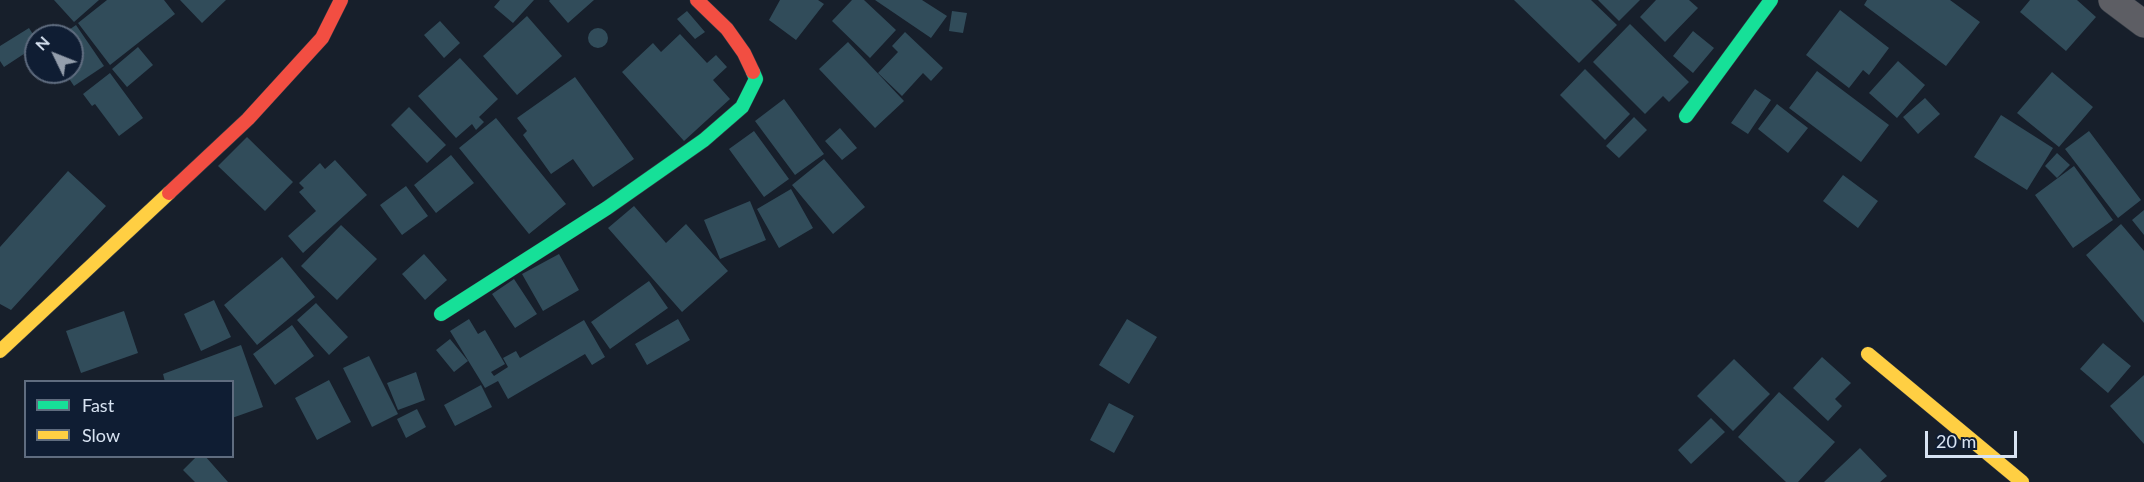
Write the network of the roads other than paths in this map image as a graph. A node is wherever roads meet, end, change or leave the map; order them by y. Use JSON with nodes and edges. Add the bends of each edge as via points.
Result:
{"nodes":[{"id":1,"x":341,"y":0,"type":"edge"},
{"id":2,"x":697,"y":0,"type":"edge"},
{"id":3,"x":1771,"y":0,"type":"edge"},
{"id":4,"x":2112,"y":0,"type":"edge"},
{"id":5,"x":2144,"y":24,"type":"edge"},
{"id":6,"x":1686,"y":116,"type":"dead end"},
{"id":7,"x":441,"y":314,"type":"dead end"},
{"id":8,"x":0,"y":351,"type":"edge"},
{"id":9,"x":1869,"y":354,"type":"dead end"},
{"id":10,"x":2022,"y":482,"type":"edge"}],
"edges":[{"from":1,"to":8,"type":"street","via":[[322,38],[248,120]]},
{"from":2,"to":7,"type":"street","via":[[727,29],[756,79],[742,107],[704,140],[607,208]]},
{"from":3,"to":6,"type":"street"},
{"from":4,"to":5,"type":"street"},
{"from":9,"to":10,"type":"street"}]}
